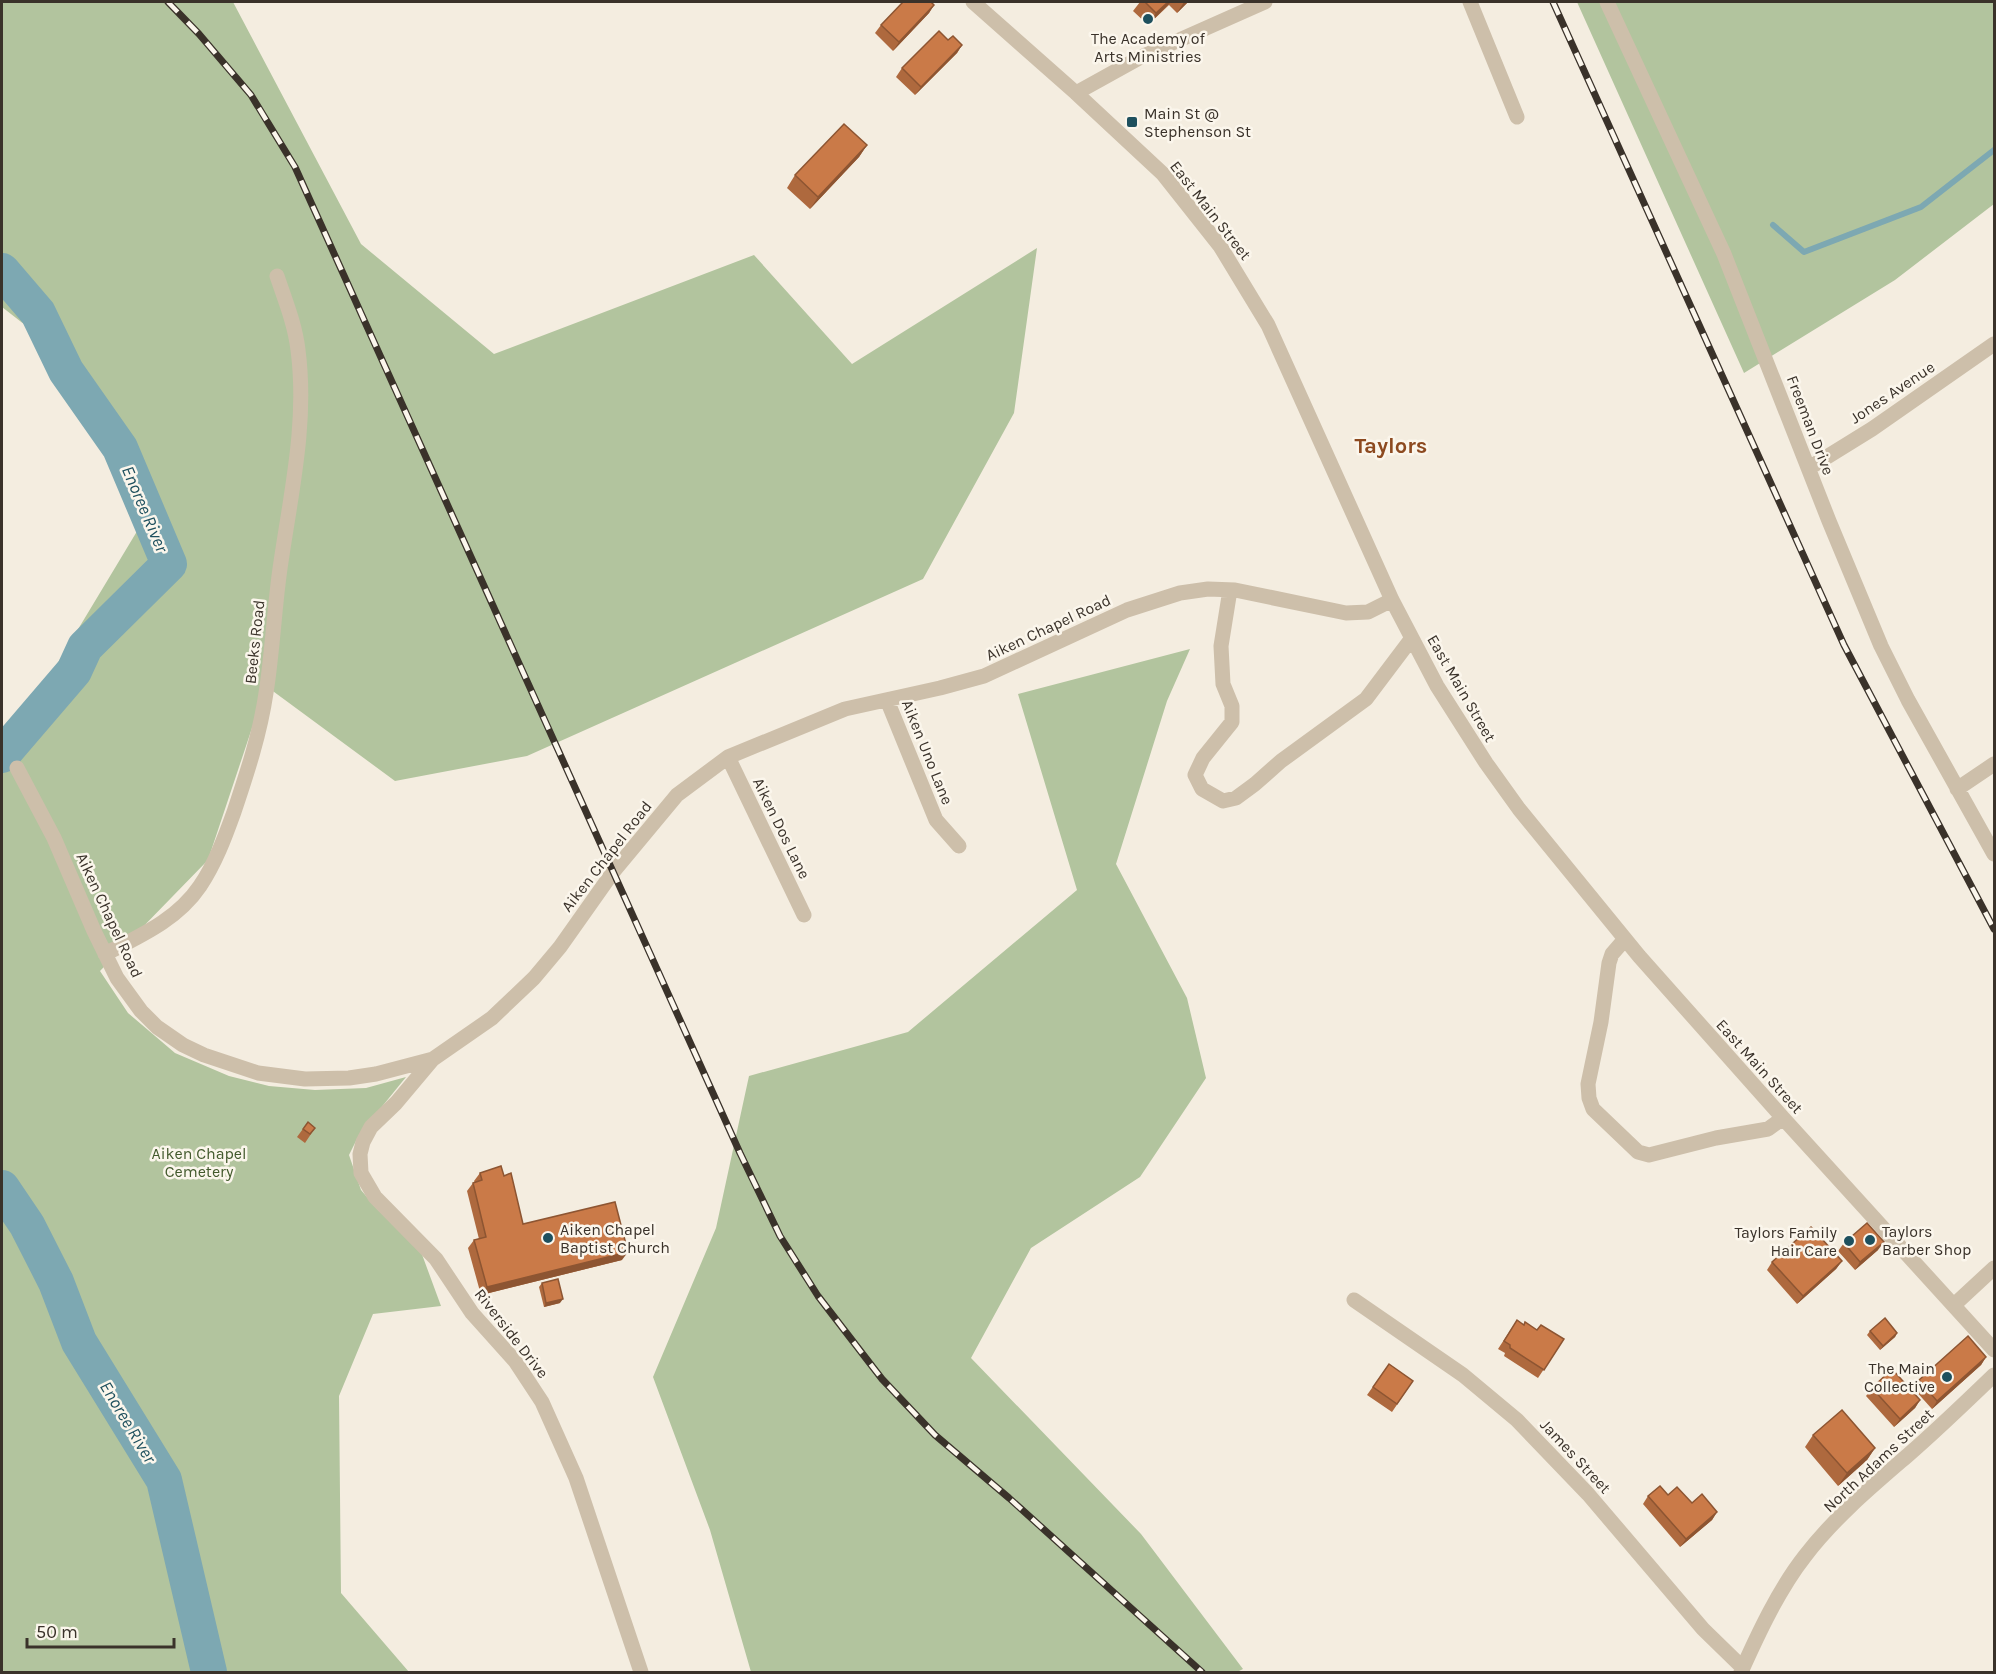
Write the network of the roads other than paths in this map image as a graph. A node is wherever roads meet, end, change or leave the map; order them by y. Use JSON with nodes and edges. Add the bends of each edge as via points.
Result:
{"nodes":[{"id":1,"x":973,"y":2,"type":"edge"},
{"id":2,"x":1265,"y":2,"type":"edge"},
{"id":3,"x":1470,"y":2,"type":"edge"},
{"id":4,"x":1607,"y":2,"type":"edge"},
{"id":5,"x":1076,"y":93,"type":"junction"},
{"id":6,"x":1517,"y":117,"type":"dead end"},
{"id":7,"x":277,"y":276,"type":"dead end"},
{"id":8,"x":1995,"y":344,"type":"edge"},
{"id":9,"x":1809,"y":468,"type":"junction"},
{"id":10,"x":1230,"y":590,"type":"junction"},
{"id":11,"x":1392,"y":600,"type":"junction"},
{"id":12,"x":1412,"y":638,"type":"junction"},
{"id":13,"x":887,"y":700,"type":"junction"},
{"id":14,"x":728,"y":757,"type":"junction"},
{"id":15,"x":1995,"y":764,"type":"edge"},
{"id":16,"x":17,"y":768,"type":"dead end"},
{"id":17,"x":1958,"y":789,"type":"junction"},
{"id":18,"x":958,"y":846,"type":"dead end"},
{"id":19,"x":1995,"y":854,"type":"edge"},
{"id":20,"x":804,"y":915,"type":"dead end"},
{"id":21,"x":1625,"y":939,"type":"junction"},
{"id":22,"x":105,"y":954,"type":"junction"},
{"id":23,"x":433,"y":1059,"type":"junction"},
{"id":24,"x":1783,"y":1118,"type":"junction"},
{"id":25,"x":1995,"y":1268,"type":"edge"},
{"id":26,"x":1354,"y":1300,"type":"dead end"},
{"id":27,"x":1954,"y":1305,"type":"junction"},
{"id":28,"x":1995,"y":1350,"type":"edge"},
{"id":29,"x":1995,"y":1375,"type":"edge"},
{"id":30,"x":1742,"y":1670,"type":"edge"},
{"id":31,"x":641,"y":1672,"type":"edge"}],
"edges":[{"from":1,"to":5,"type":"street","name":"East Main Street"},
{"from":2,"to":5,"type":"street","via":[[1141,57]]},
{"from":3,"to":6,"type":"street"},
{"from":4,"to":9,"type":"street","name":"Freeman Drive","via":[[1724,254]]},
{"from":5,"to":11,"type":"street","name":"East Main Street","via":[[1163,174],[1220,246],[1255,300]]},
{"from":7,"to":22,"type":"street","name":"Beeks Road","via":[[298,350],[300,422],[257,737],[228,830],[201,886],[165,922]]},
{"from":8,"to":9,"type":"street","name":"Jones Avenue"},
{"from":9,"to":17,"type":"street","name":"Freeman Drive","via":[[1881,646]]},
{"from":10,"to":11,"type":"street","name":"Aiken Chapel Road","via":[[1346,613],[1368,612]]},
{"from":10,"to":12,"type":"street","via":[[1221,646],[1223,684],[1232,706],[1232,722],[1203,758],[1195,775],[1202,789],[1223,801],[1236,798],[1366,699]]},
{"from":10,"to":13,"type":"street","name":"Aiken Chapel Road","via":[[1190,591],[1157,599],[984,676]]},
{"from":11,"to":12,"type":"street","name":"East Main Street"},
{"from":12,"to":21,"type":"street","name":"East Main Street","via":[[1486,763]]},
{"from":13,"to":14,"type":"street","name":"Aiken Chapel Road","via":[[845,710]]},
{"from":13,"to":18,"type":"street","name":"Aiken Uno Lane","via":[[936,820]]},
{"from":14,"to":20,"type":"street","name":"Aiken Dos Lane"},
{"from":14,"to":23,"type":"street","name":"Aiken Chapel Road","via":[[677,795],[529,984],[492,1018]]},
{"from":15,"to":17,"type":"street"},
{"from":16,"to":22,"type":"street","name":"Aiken Chapel Road","via":[[54,838]]},
{"from":17,"to":19,"type":"street","name":"Freeman Drive"},
{"from":21,"to":24,"type":"street","name":"East Main Street"},
{"from":21,"to":24,"type":"street","via":[[1609,963],[1588,1084],[1593,1109],[1638,1152],[1649,1155],[1768,1130]]},
{"from":22,"to":23,"type":"street","name":"Aiken Chapel Road","via":[[128,995],[157,1027],[183,1045],[229,1065],[329,1080],[376,1074]]},
{"from":23,"to":31,"type":"street","name":"Riverside Drive","via":[[371,1127],[360,1154],[361,1173],[375,1197],[436,1258],[472,1313],[515,1361],[542,1402],[576,1478]]},
{"from":24,"to":27,"type":"street","name":"East Main Street"},
{"from":25,"to":27,"type":"street"},
{"from":26,"to":30,"type":"street","name":"James Street","via":[[1463,1375],[1517,1420],[1588,1494]]},
{"from":27,"to":28,"type":"street","name":"East Main Street"},
{"from":29,"to":30,"type":"street","name":"North Adams Street","via":[[1852,1505],[1805,1556],[1786,1584]]}]}
